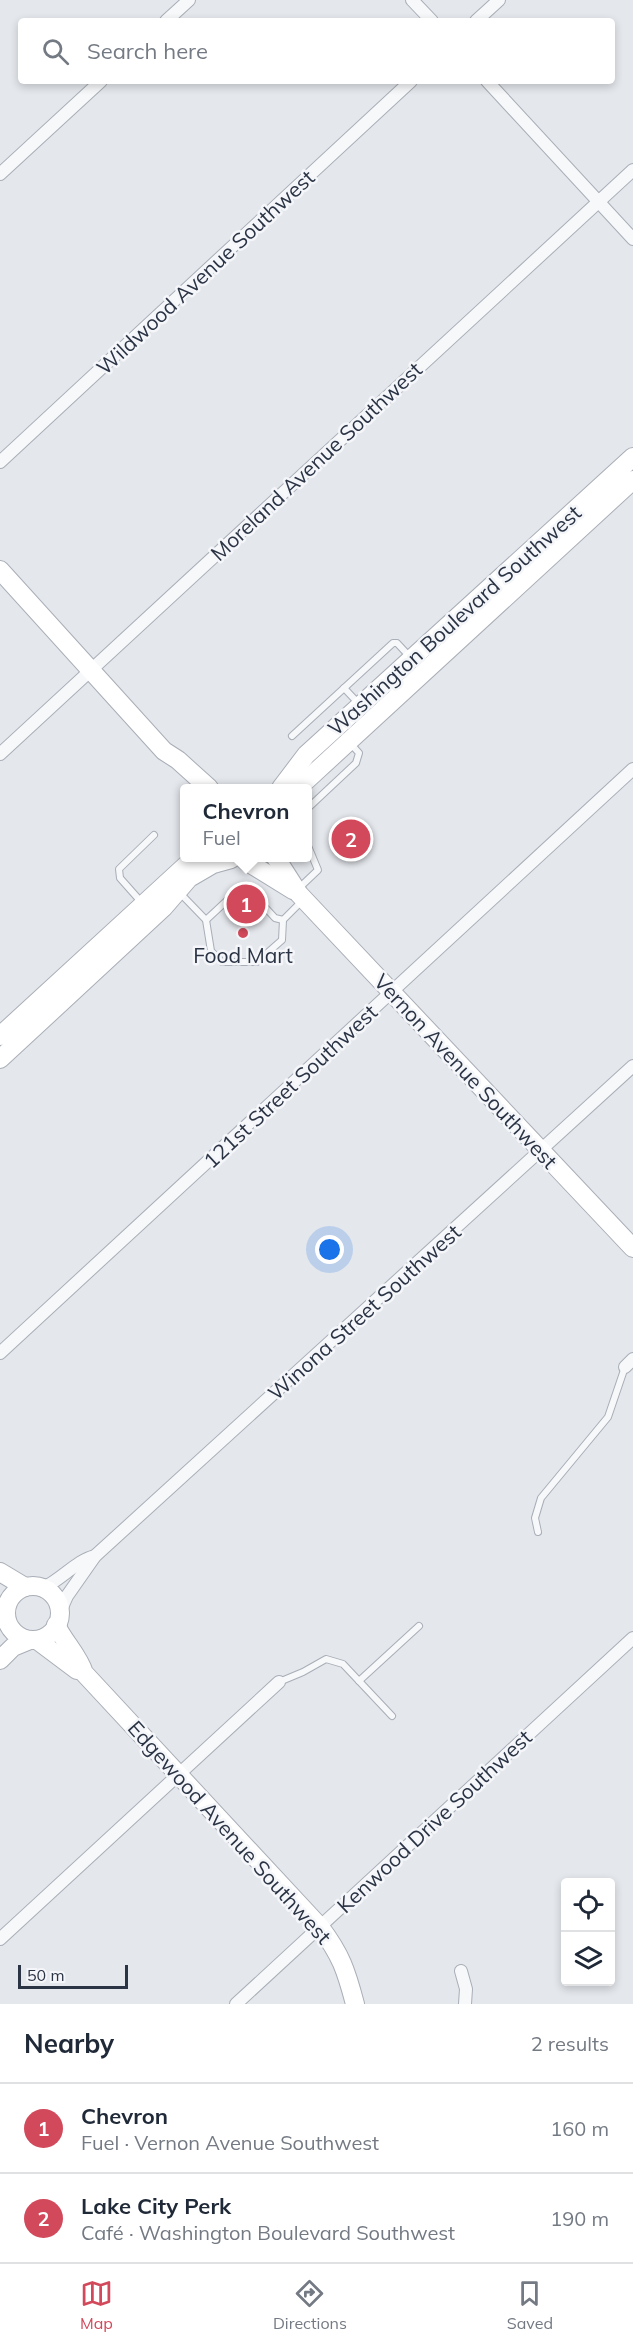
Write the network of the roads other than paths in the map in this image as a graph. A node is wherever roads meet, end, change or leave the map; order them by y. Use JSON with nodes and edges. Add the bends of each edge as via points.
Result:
{"nodes":[{"id":1,"x":189,"y":0,"type":"edge"},
{"id":2,"x":412,"y":0,"type":"edge"},
{"id":3,"x":499,"y":0,"type":"edge"},
{"id":4,"x":169,"y":18,"type":"edge"},
{"id":5,"x":429,"y":18,"type":"edge"},
{"id":6,"x":479,"y":18,"type":"edge"},
{"id":7,"x":98,"y":84,"type":"edge"},
{"id":8,"x":408,"y":84,"type":"edge"},
{"id":9,"x":491,"y":84,"type":"edge"},
{"id":10,"x":633,"y":170,"type":"edge"},
{"id":11,"x":0,"y":174,"type":"edge"},
{"id":12,"x":599,"y":201,"type":"junction"},
{"id":13,"x":633,"y":239,"type":"edge"},
{"id":14,"x":633,"y":457,"type":"edge"},
{"id":15,"x":0,"y":462,"type":"edge"},
{"id":16,"x":633,"y":480,"type":"edge"},
{"id":17,"x":0,"y":570,"type":"edge"},
{"id":18,"x":412,"y":659,"type":"junction"},
{"id":19,"x":90,"y":669,"type":"junction"},
{"id":20,"x":344,"y":688,"type":"junction"},
{"id":21,"x":361,"y":705,"type":"junction"},
{"id":22,"x":292,"y":736,"type":"dead end"},
{"id":23,"x":348,"y":740,"type":"junction"},
{"id":24,"x":165,"y":751,"type":"junction"},
{"id":25,"x":0,"y":754,"type":"edge"},
{"id":26,"x":633,"y":769,"type":"edge"},
{"id":27,"x":309,"y":783,"type":"edge"},
{"id":28,"x":186,"y":784,"type":"edge"},
{"id":29,"x":204,"y":784,"type":"edge"},
{"id":30,"x":285,"y":784,"type":"edge"},
{"id":31,"x":312,"y":785,"type":"edge"},
{"id":32,"x":324,"y":793,"type":"junction"},
{"id":33,"x":312,"y":804,"type":"edge"},
{"id":34,"x":154,"y":835,"type":"dead end"},
{"id":35,"x":312,"y":856,"type":"edge"},
{"id":36,"x":190,"y":862,"type":"edge"},
{"id":37,"x":229,"y":862,"type":"edge"},
{"id":38,"x":246,"y":862,"type":"edge"},
{"id":39,"x":279,"y":862,"type":"edge"},
{"id":40,"x":178,"y":891,"type":"junction"},
{"id":41,"x":300,"y":894,"type":"junction"},
{"id":42,"x":143,"y":904,"type":"junction"},
{"id":43,"x":206,"y":920,"type":"junction"},
{"id":44,"x":283,"y":920,"type":"junction"},
{"id":45,"x":391,"y":992,"type":"junction"},
{"id":46,"x":2,"y":1030,"type":"edge"},
{"id":47,"x":0,"y":1059,"type":"edge"},
{"id":48,"x":633,"y":1066,"type":"edge"},
{"id":49,"x":542,"y":1150,"type":"junction"},
{"id":50,"x":633,"y":1248,"type":"edge"},
{"id":51,"x":0,"y":1353,"type":"edge"},
{"id":52,"x":629,"y":1363,"type":"edge"},
{"id":53,"x":538,"y":1533,"type":"dead end"},
{"id":54,"x":95,"y":1556,"type":"junction"},
{"id":55,"x":0,"y":1572,"type":"edge"},
{"id":56,"x":34,"y":1588,"type":"junction"},
{"id":57,"x":4,"y":1604,"type":"edge"},
{"id":58,"x":58,"y":1620,"type":"junction"},
{"id":59,"x":419,"y":1626,"type":"dead end"},
{"id":60,"x":0,"y":1636,"type":"edge"},
{"id":61,"x":633,"y":1638,"type":"edge"},
{"id":62,"x":34,"y":1640,"type":"junction"},
{"id":63,"x":0,"y":1660,"type":"edge"},
{"id":64,"x":84,"y":1673,"type":"junction"},
{"id":65,"x":359,"y":1681,"type":"junction"},
{"id":66,"x":279,"y":1682,"type":"joint"},
{"id":67,"x":392,"y":1716,"type":"dead end"},
{"id":68,"x":179,"y":1774,"type":"junction"},
{"id":69,"x":320,"y":1927,"type":"junction"},
{"id":70,"x":0,"y":1939,"type":"edge"},
{"id":71,"x":461,"y":1971,"type":"dead end"},
{"id":72,"x":236,"y":2004,"type":"edge"},
{"id":73,"x":355,"y":2004,"type":"edge"},
{"id":74,"x":465,"y":2004,"type":"edge"}],
"edges":[{"from":1,"to":4,"type":"street"},
{"from":2,"to":5,"type":"street"},
{"from":3,"to":6,"type":"street"},
{"from":7,"to":11,"type":"street"},
{"from":8,"to":15,"type":"street","name":"Wildwood Avenue Southwest"},
{"from":9,"to":12,"type":"street"},
{"from":10,"to":12,"type":"street","name":"Moreland Avenue Southwest"},
{"from":12,"to":13,"type":"street"},
{"from":12,"to":19,"type":"street","name":"Moreland Avenue Southwest"},
{"from":14,"to":18,"type":"street","name":"Washington Boulevard Southwest"},
{"from":16,"to":23,"type":"street","name":"Washington Boulevard Southwest"},
{"from":17,"to":19,"type":"street"},
{"from":18,"to":20,"type":"lane","via":[[393,643]]},
{"from":18,"to":21,"type":"street","name":"Washington Boulevard Southwest"},
{"from":19,"to":24,"type":"street"},
{"from":19,"to":25,"type":"street","name":"Moreland Avenue Southwest"},
{"from":20,"to":21,"type":"lane"},
{"from":20,"to":22,"type":"lane"},
{"from":21,"to":30,"type":"street","name":"Washington Boulevard Southwest","via":[[306,755]]},
{"from":23,"to":27,"type":"street","name":"Washington Boulevard Southwest"},
{"from":23,"to":32,"type":"lane","via":[[359,753],[356,763]]},
{"from":24,"to":28,"type":"street","via":[[171,767]]},
{"from":24,"to":29,"type":"street"},
{"from":26,"to":45,"type":"street","name":"121st Street Southwest"},
{"from":31,"to":32,"type":"lane"},
{"from":32,"to":33,"type":"lane"},
{"from":34,"to":42,"type":"lane","via":[[119,869],[120,878]]},
{"from":35,"to":41,"type":"lane","via":[[318,870]]},
{"from":36,"to":42,"type":"street"},
{"from":37,"to":40,"type":"street","via":[[204,868]]},
{"from":38,"to":41,"type":"street","name":"Vernon Avenue Southwest"},
{"from":39,"to":41,"type":"street","name":"Vernon Avenue Southwest"},
{"from":40,"to":43,"type":"lane"},
{"from":40,"to":47,"type":"street"},
{"from":41,"to":44,"type":"lane"},
{"from":41,"to":45,"type":"street","name":"Vernon Avenue Southwest"},
{"from":42,"to":46,"type":"street"},
{"from":43,"to":44,"type":"lane","via":[[234,894],[250,891],[275,918]]},
{"from":43,"to":44,"type":"lane","via":[[211,951],[222,962],[257,962],[282,940]]},
{"from":45,"to":49,"type":"street","name":"Vernon Avenue Southwest"},
{"from":45,"to":51,"type":"street","name":"121st Street Southwest"},
{"from":48,"to":49,"type":"street","name":"Winona Street Southwest"},
{"from":49,"to":50,"type":"street","name":"Vernon Avenue Southwest"},
{"from":49,"to":54,"type":"street","name":"Winona Street Southwest"},
{"from":52,"to":53,"type":"lane","via":[[608,1418],[541,1498],[535,1518]]},
{"from":54,"to":56,"type":"street","name":"Winona Street Southwest","via":[[60,1580]]},
{"from":54,"to":58,"type":"street","name":"Winona Street Southwest","via":[[67,1596]]},
{"from":55,"to":56,"type":"street"},
{"from":56,"to":57,"type":"street","via":[[13,1594]]},
{"from":56,"to":58,"type":"street","via":[[53,1596]]},
{"from":57,"to":60,"type":"street"},
{"from":57,"to":62,"type":"street","via":[[16,1634]]},
{"from":58,"to":62,"type":"street","via":[[50,1634]]},
{"from":58,"to":64,"type":"street","name":"Edgewood Avenue Southwest","via":[[65,1642]]},
{"from":59,"to":65,"type":"lane"},
{"from":61,"to":69,"type":"street","name":"Kenwood Drive Southwest"},
{"from":62,"to":63,"type":"street","via":[[13,1647]]},
{"from":62,"to":64,"type":"street","name":"Edgewood Avenue Southwest"},
{"from":64,"to":68,"type":"street","name":"Edgewood Avenue Southwest"},
{"from":65,"to":66,"type":"lane","via":[[343,1664],[326,1659]]},
{"from":65,"to":67,"type":"lane"},
{"from":66,"to":68,"type":"street"},
{"from":68,"to":69,"type":"street","name":"Edgewood Avenue Southwest"},
{"from":68,"to":70,"type":"street"},
{"from":69,"to":72,"type":"street","name":"Kenwood Drive Southwest"},
{"from":69,"to":73,"type":"street","name":"Edgewood Avenue Southwest","via":[[346,1967]]},
{"from":71,"to":74,"type":"street"}]}
